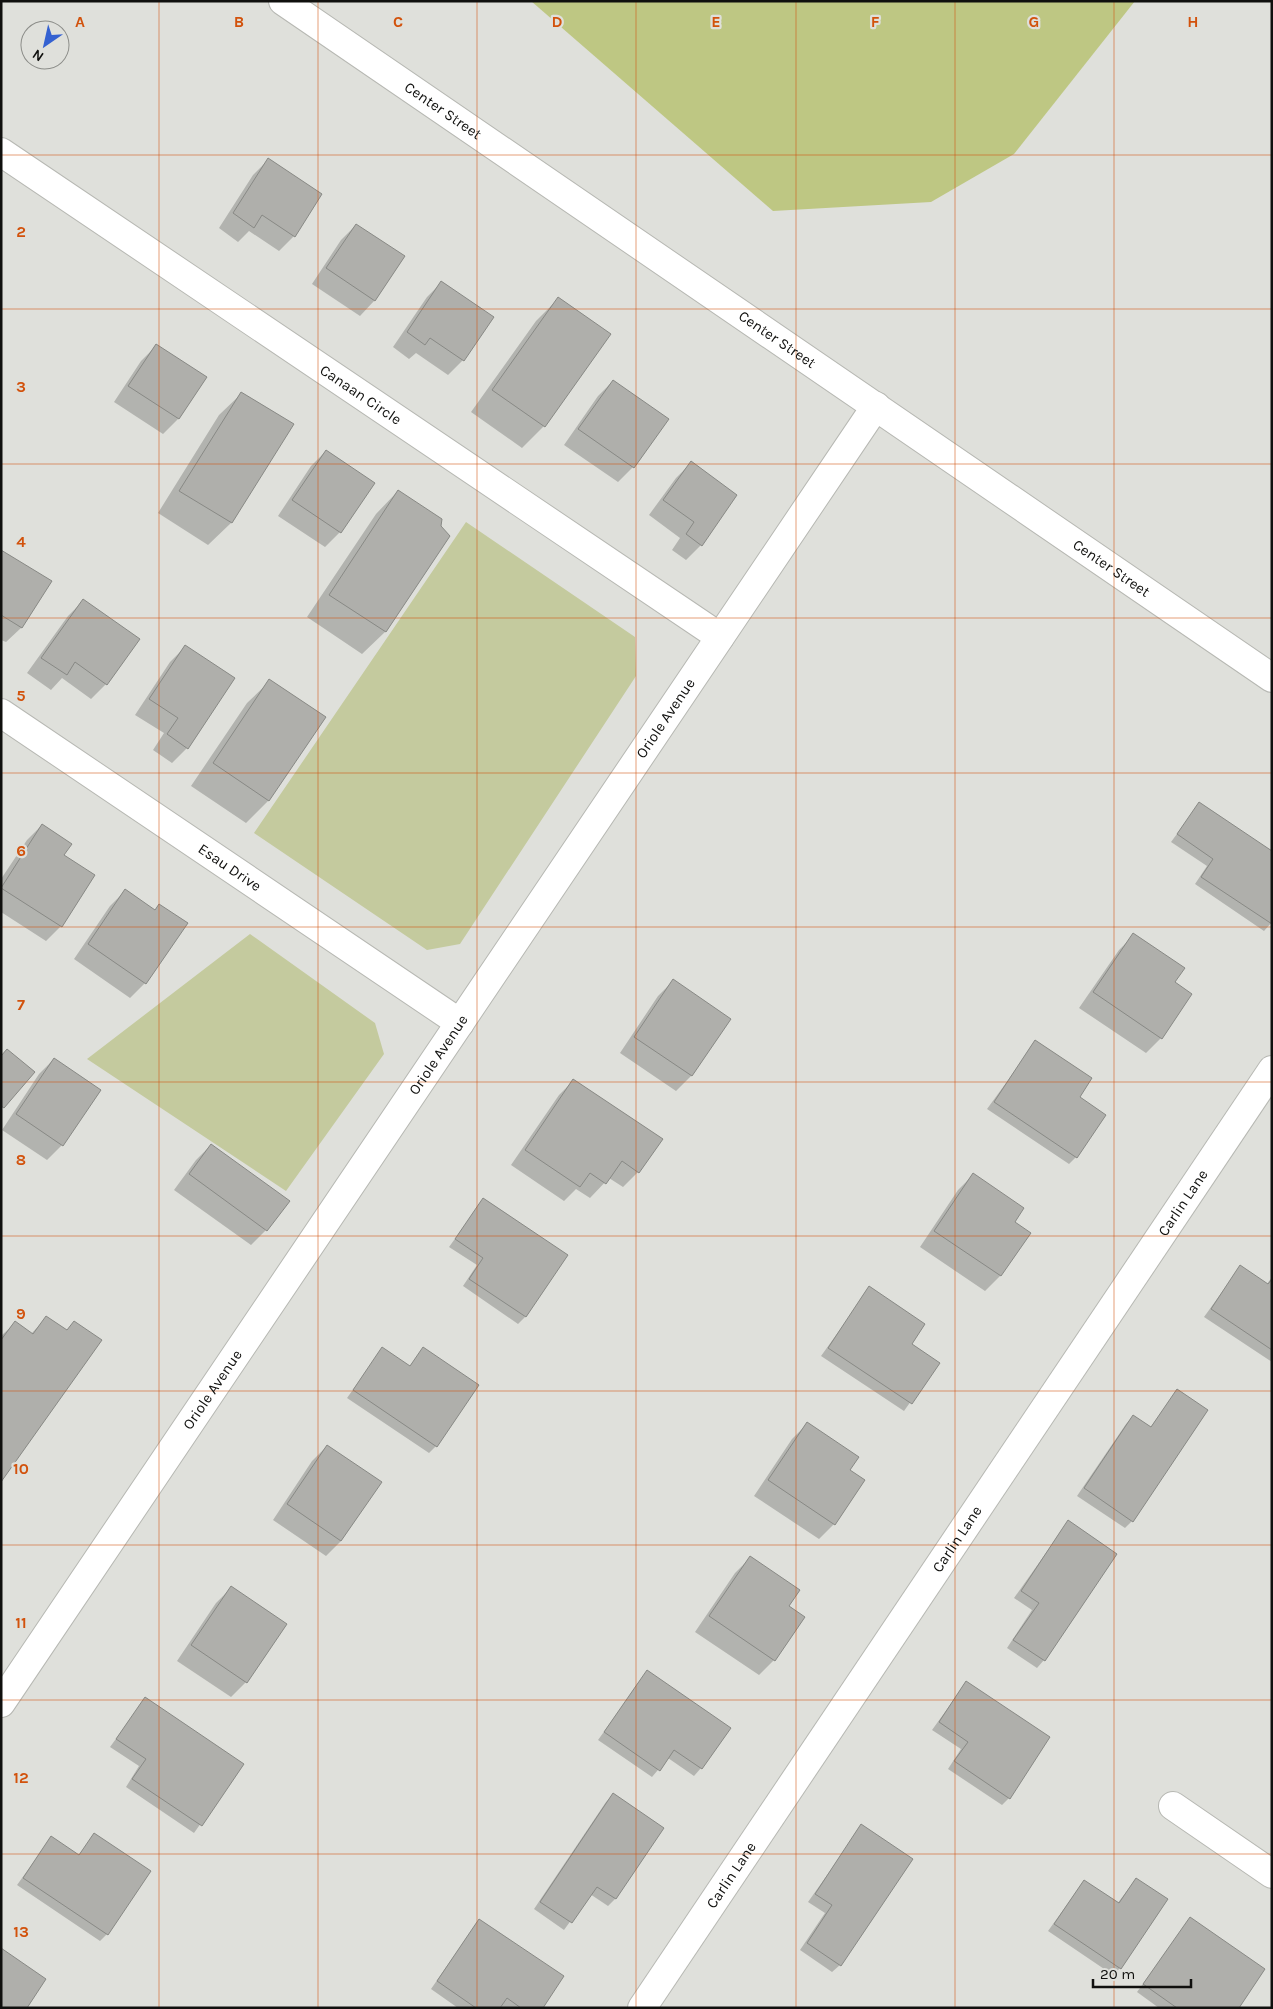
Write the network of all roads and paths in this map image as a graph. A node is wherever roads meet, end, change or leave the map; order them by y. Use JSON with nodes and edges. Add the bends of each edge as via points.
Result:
{"nodes":[{"id":1,"x":283,"y":1,"type":"edge"},
{"id":2,"x":1,"y":152,"type":"edge"},
{"id":3,"x":876,"y":406,"type":"junction"},
{"id":4,"x":720,"y":637,"type":"junction"},
{"id":5,"x":1272,"y":678,"type":"edge"},
{"id":6,"x":1,"y":712,"type":"edge"},
{"id":7,"x":460,"y":1023,"type":"junction"},
{"id":8,"x":1272,"y":1070,"type":"edge"},
{"id":9,"x":1,"y":1703,"type":"edge"},
{"id":10,"x":1174,"y":1806,"type":"dead end"},
{"id":11,"x":1272,"y":1874,"type":"edge"},
{"id":12,"x":642,"y":2008,"type":"edge"}],
"edges":[{"from":1,"to":3,"type":"street","name":"Center Street"},
{"from":2,"to":4,"type":"street","name":"Canaan Circle"},
{"from":3,"to":4,"type":"street","name":"Oriole Avenue"},
{"from":3,"to":5,"type":"street","name":"Center Street"},
{"from":4,"to":7,"type":"street","name":"Oriole Avenue"},
{"from":6,"to":7,"type":"street","name":"Esau Drive"},
{"from":7,"to":9,"type":"street","name":"Oriole Avenue"},
{"from":8,"to":12,"type":"street","name":"Carlin Lane"},
{"from":10,"to":11,"type":"street"}]}
